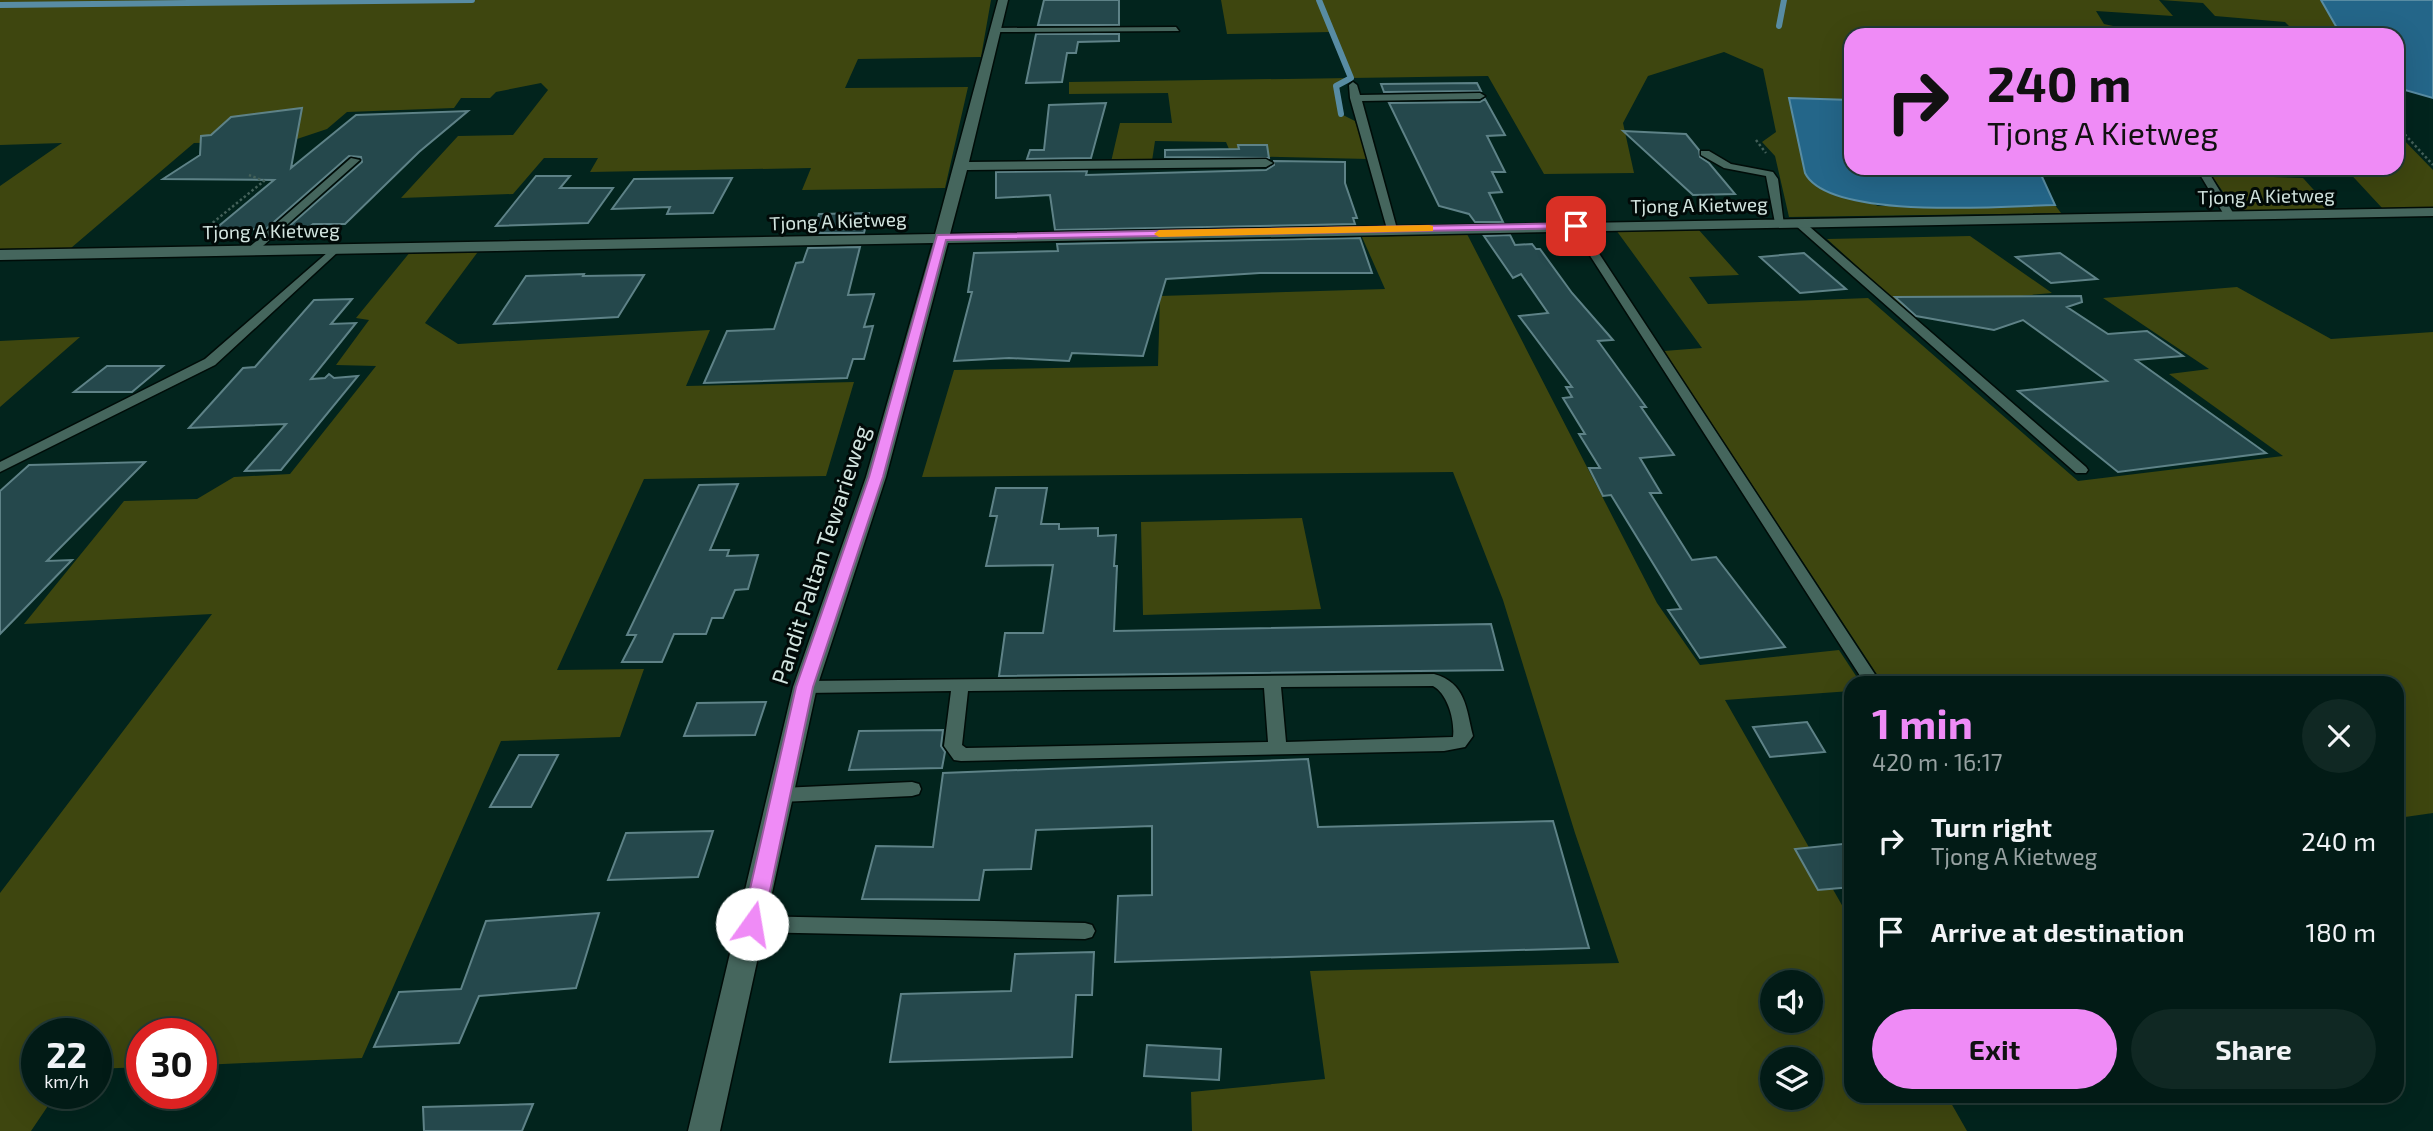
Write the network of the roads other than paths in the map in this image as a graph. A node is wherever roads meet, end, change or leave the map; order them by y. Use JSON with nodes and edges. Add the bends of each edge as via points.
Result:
{"nodes":[{"id":1,"x":1003,"y":0,"type":"edge"},
{"id":2,"x":1176,"y":29,"type":"dead end"},
{"id":3,"x":995,"y":30,"type":"junction"},
{"id":4,"x":1353,"y":85,"type":"dead end"},
{"id":5,"x":1480,"y":96,"type":"dead end"},
{"id":6,"x":1356,"y":98,"type":"junction"},
{"id":7,"x":1705,"y":153,"type":"dead end"},
{"id":8,"x":355,"y":160,"type":"dead end"},
{"id":9,"x":1266,"y":163,"type":"dead end"},
{"id":10,"x":961,"y":166,"type":"junction"},
{"id":11,"x":2205,"y":175,"type":"edge"},
{"id":12,"x":2433,"y":212,"type":"edge"},
{"id":13,"x":2230,"y":216,"type":"junction"},
{"id":14,"x":1780,"y":223,"type":"junction"},
{"id":15,"x":1799,"y":223,"type":"junction"},
{"id":16,"x":1576,"y":226,"type":"junction"},
{"id":17,"x":1392,"y":229,"type":"junction"},
{"id":18,"x":941,"y":237,"type":"junction"},
{"id":19,"x":335,"y":249,"type":"junction"},
{"id":20,"x":251,"y":251,"type":"junction"},
{"id":21,"x":0,"y":255,"type":"edge"},
{"id":22,"x":0,"y":468,"type":"edge"},
{"id":23,"x":2081,"y":470,"type":"dead end"},
{"id":24,"x":1868,"y":676,"type":"edge"},
{"id":25,"x":1272,"y":682,"type":"junction"},
{"id":26,"x":960,"y":686,"type":"junction"},
{"id":27,"x":805,"y":687,"type":"junction"},
{"id":28,"x":1278,"y":749,"type":"junction"},
{"id":29,"x":912,"y":789,"type":"dead end"},
{"id":30,"x":781,"y":795,"type":"junction"},
{"id":31,"x":752,"y":924,"type":"junction"},
{"id":32,"x":1085,"y":931,"type":"dead end"},
{"id":33,"x":705,"y":1131,"type":"edge"}],
"edges":[{"from":1,"to":3,"type":"street","name":"Pandit Paltan Tewarieweg"},
{"from":2,"to":3,"type":"lane"},
{"from":3,"to":10,"type":"street","name":"Pandit Paltan Tewarieweg"},
{"from":4,"to":6,"type":"lane"},
{"from":5,"to":6,"type":"lane"},
{"from":6,"to":17,"type":"lane"},
{"from":7,"to":14,"type":"lane","via":[[1728,166],[1769,174]]},
{"from":8,"to":20,"type":"lane"},
{"from":9,"to":10,"type":"street"},
{"from":10,"to":18,"type":"street","name":"Pandit Paltan Tewarieweg"},
{"from":11,"to":13,"type":"lane"},
{"from":12,"to":13,"type":"street","name":"Tjong A Kietweg"},
{"from":13,"to":15,"type":"street","name":"Tjong A Kietweg"},
{"from":14,"to":15,"type":"street","name":"Tjong A Kietweg"},
{"from":14,"to":16,"type":"street","name":"Tjong A Kietweg"},
{"from":15,"to":23,"type":"lane"},
{"from":16,"to":17,"type":"street","name":"Tjong A Kietweg"},
{"from":16,"to":24,"type":"lane"},
{"from":17,"to":18,"type":"street","name":"Tjong A Kietweg"},
{"from":18,"to":19,"type":"street","name":"Tjong A Kietweg"},
{"from":18,"to":27,"type":"street","name":"Pandit Paltan Tewarieweg","via":[[876,477]]},
{"from":19,"to":20,"type":"street","name":"Tjong A Kietweg"},
{"from":19,"to":22,"type":"lane","via":[[210,362]]},
{"from":20,"to":21,"type":"street","name":"Tjong A Kietweg"},
{"from":25,"to":26,"type":"lane"},
{"from":25,"to":28,"type":"lane"},
{"from":25,"to":28,"type":"lane","via":[[1444,681],[1451,688],[1464,736],[1444,745]]},
{"from":26,"to":27,"type":"lane"},
{"from":26,"to":28,"type":"lane","via":[[953,746],[961,755]]},
{"from":27,"to":30,"type":"street","name":"Pandit Paltan Tewarieweg"},
{"from":29,"to":30,"type":"lane"},
{"from":30,"to":31,"type":"street","name":"Pandit Paltan Tewarieweg"},
{"from":31,"to":32,"type":"lane"},
{"from":31,"to":33,"type":"street","name":"Pandit Paltan Tewarieweg"}]}
